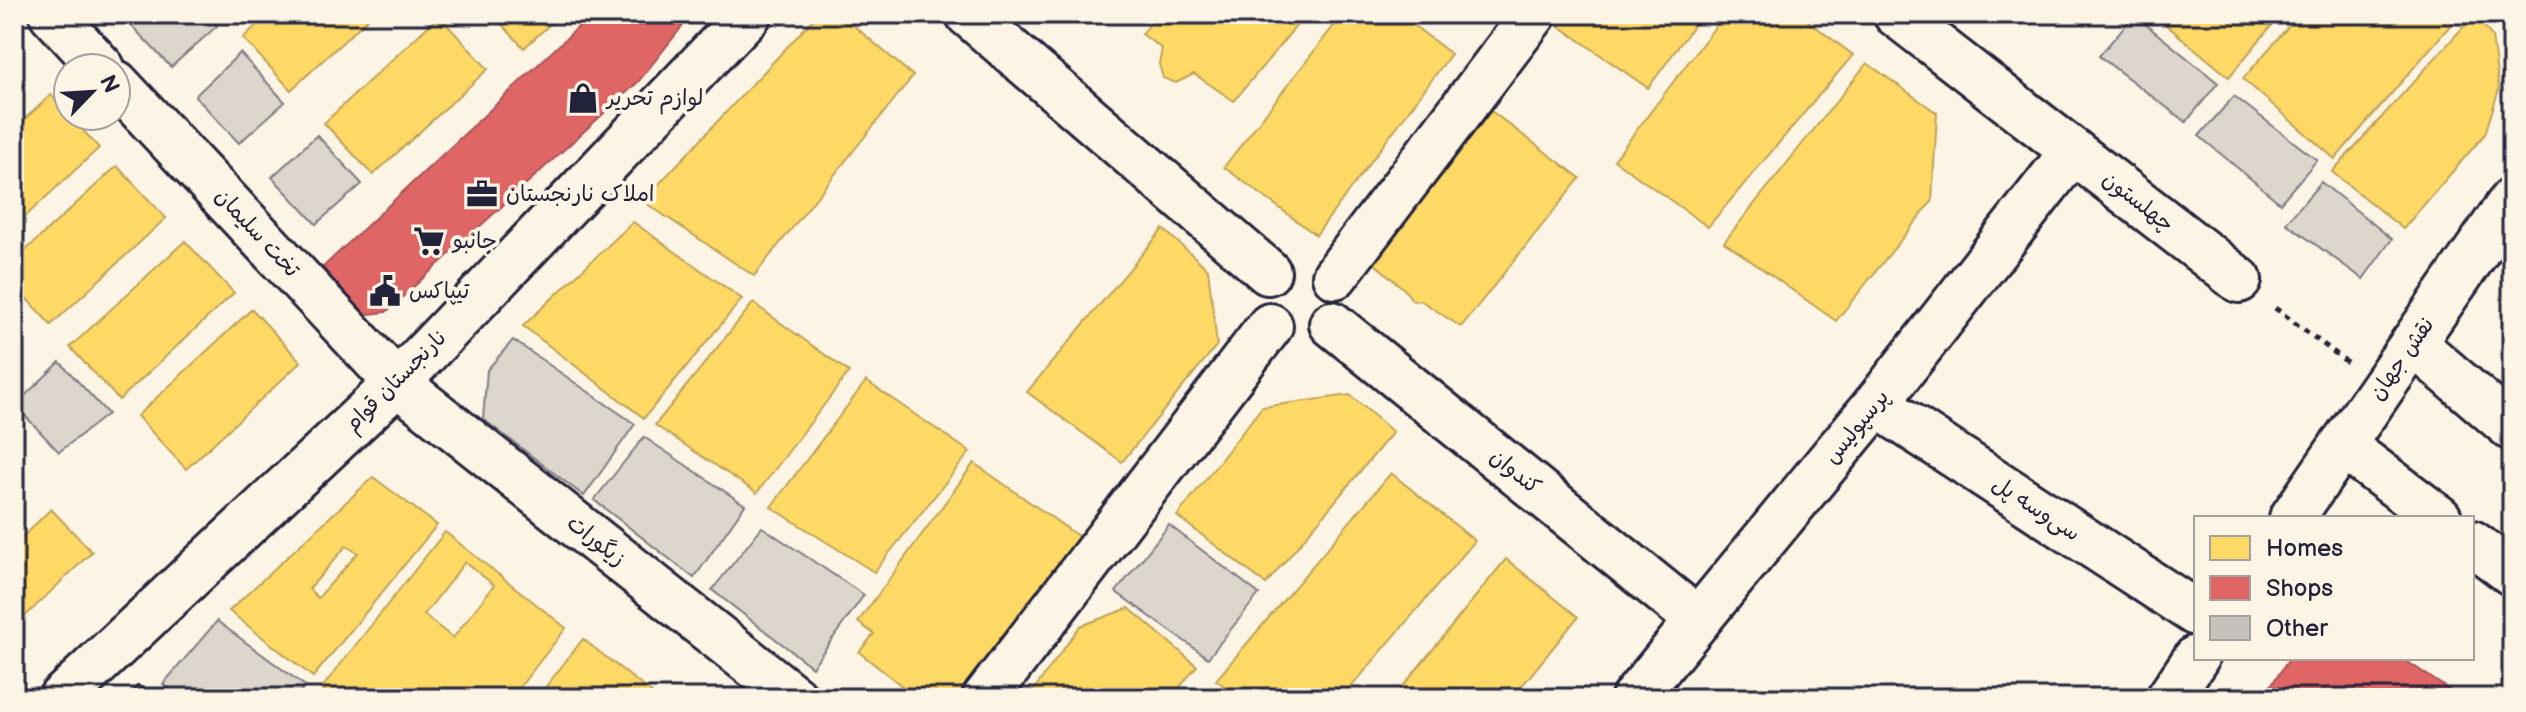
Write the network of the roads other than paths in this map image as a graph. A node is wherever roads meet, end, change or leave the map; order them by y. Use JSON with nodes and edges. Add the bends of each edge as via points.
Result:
{"nodes":[{"id":1,"x":52,"y":14,"type":"edge"},
{"id":2,"x":749,"y":14,"type":"edge"},
{"id":3,"x":968,"y":14,"type":"edge"},
{"id":4,"x":1495,"y":14,"type":"edge"},
{"id":5,"x":1534,"y":14,"type":"edge"},
{"id":6,"x":1896,"y":14,"type":"edge"},
{"id":7,"x":87,"y":52,"type":"edge"},
{"id":8,"x":132,"y":100,"type":"edge"},
{"id":9,"x":2073,"y":151,"type":"junction"},
{"id":10,"x":2512,"y":200,"type":"edge"},
{"id":11,"x":1323,"y":268,"type":"junction"},
{"id":12,"x":1268,"y":272,"type":"junction"},
{"id":13,"x":2239,"y":280,"type":"road end"},
{"id":14,"x":1298,"y":329,"type":"junction"},
{"id":15,"x":2413,"y":343,"type":"junction"},
{"id":16,"x":397,"y":383,"type":"junction"},
{"id":17,"x":1876,"y":404,"type":"junction"},
{"id":18,"x":2512,"y":428,"type":"edge"},
{"id":19,"x":2342,"y":445,"type":"junction"},
{"id":20,"x":2293,"y":516,"type":"edge"},
{"id":21,"x":2436,"y":516,"type":"edge"},
{"id":22,"x":2474,"y":544,"type":"edge"},
{"id":23,"x":2512,"y":573,"type":"edge"},
{"id":24,"x":2194,"y":612,"type":"edge"},
{"id":25,"x":1698,"y":620,"type":"junction"},
{"id":26,"x":2195,"y":660,"type":"edge"},
{"id":27,"x":61,"y":698,"type":"edge"},
{"id":28,"x":795,"y":698,"type":"edge"},
{"id":29,"x":985,"y":698,"type":"edge"},
{"id":30,"x":1016,"y":698,"type":"edge"},
{"id":31,"x":1634,"y":698,"type":"edge"},
{"id":32,"x":2169,"y":698,"type":"edge"}],
"edges":[{"from":1,"to":7,"type":"street"},
{"from":2,"to":16,"type":"street","name":"نارنجستان قوام"},
{"from":3,"to":12,"type":"street"},
{"from":4,"to":11,"type":"street"},
{"from":5,"to":11,"type":"street"},
{"from":6,"to":9,"type":"street","name":"چهلستون"},
{"from":8,"to":16,"type":"street","name":"تخت سلیمان"},
{"from":9,"to":13,"type":"street","name":"چهلستون"},
{"from":9,"to":17,"type":"street","name":"پرسپولیس"},
{"from":10,"to":15,"type":"street","name":"نقش جهان"},
{"from":11,"to":12,"type":"street","via":[[1291,257]]},
{"from":11,"to":14,"type":"street","via":[[1341,296],[1340,311]]},
{"from":12,"to":14,"type":"street","via":[[1258,296],[1260,309]]},
{"from":14,"to":25,"type":"street","name":"کندوان"},
{"from":14,"to":29,"type":"street"},
{"from":14,"to":30,"type":"street"},
{"from":15,"to":18,"type":"street"},
{"from":15,"to":19,"type":"street","name":"نقش جهان"},
{"from":16,"to":27,"type":"street","name":"نارنجستان قوام"},
{"from":16,"to":28,"type":"street","name":"زیگورات"},
{"from":17,"to":24,"type":"street","name":"سی‌وسه پل"},
{"from":17,"to":25,"type":"street","name":"پرسپولیس"},
{"from":19,"to":20,"type":"street","name":"نقش جهان"},
{"from":19,"to":21,"type":"street"},
{"from":22,"to":23,"type":"street"},
{"from":25,"to":31,"type":"street","name":"پرسپولیس"},
{"from":26,"to":32,"type":"street"}]}
